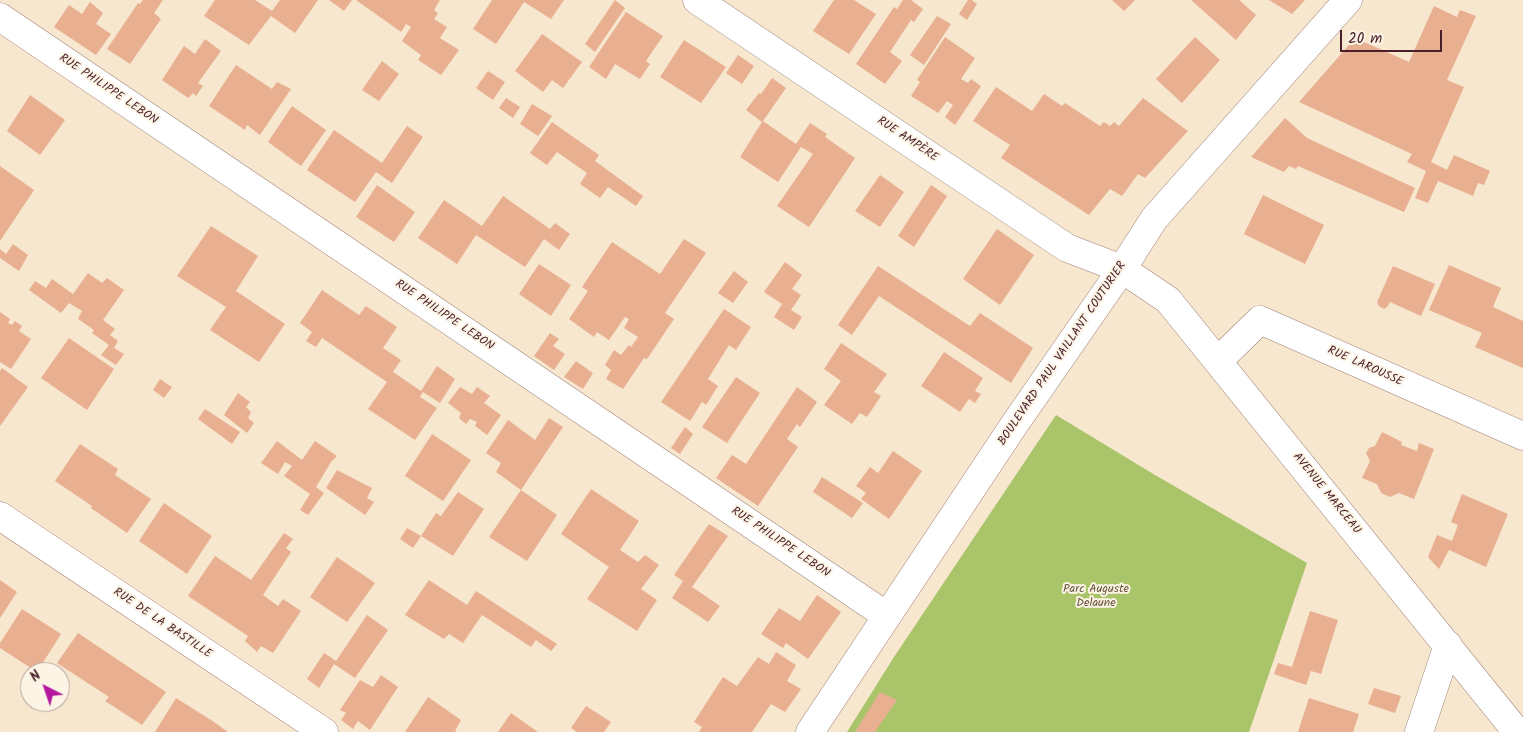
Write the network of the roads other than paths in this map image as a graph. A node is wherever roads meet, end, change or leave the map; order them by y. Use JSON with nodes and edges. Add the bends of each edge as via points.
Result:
{"nodes":[{"id":1,"x":3,"y":0,"type":"edge"},
{"id":2,"x":697,"y":0,"type":"edge"},
{"id":3,"x":1348,"y":0,"type":"edge"},
{"id":4,"x":0,"y":6,"type":"edge"},
{"id":5,"x":0,"y":17,"type":"edge"},
{"id":6,"x":1122,"y":269,"type":"junction"},
{"id":7,"x":1218,"y":361,"type":"junction"},
{"id":8,"x":1523,"y":436,"type":"edge"},
{"id":9,"x":0,"y":516,"type":"edge"},
{"id":10,"x":887,"y":616,"type":"junction"},
{"id":11,"x":1448,"y":645,"type":"junction"},
{"id":12,"x":324,"y":732,"type":"edge"},
{"id":13,"x":810,"y":732,"type":"edge"},
{"id":14,"x":1419,"y":732,"type":"edge"},
{"id":15,"x":1517,"y":732,"type":"edge"}],
"edges":[{"from":1,"to":4,"type":"street"},
{"from":2,"to":6,"type":"street","name":"RUE AMPÈRE","via":[[1067,248]]},
{"from":3,"to":6,"type":"street","name":"BOULEVARD PAUL VAILLANT COUTURIER","via":[[1154,219]]},
{"from":5,"to":10,"type":"street","name":"RUE PHILIPPE LEBON"},
{"from":6,"to":7,"type":"street","name":"AVENUE MARCEAU","via":[[1168,300]]},
{"from":6,"to":10,"type":"street","name":"BOULEVARD PAUL VAILLANT COUTURIER"},
{"from":7,"to":8,"type":"street","name":"RUE LAROUSSE","via":[[1260,320]]},
{"from":7,"to":11,"type":"street","name":"AVENUE MARCEAU"},
{"from":9,"to":12,"type":"street","name":"RUE DE LA BASTILLE"},
{"from":10,"to":13,"type":"street","name":"BOULEVARD PAUL VAILLANT COUTURIER"},
{"from":11,"to":14,"type":"street"},
{"from":11,"to":15,"type":"street","name":"AVENUE MARCEAU"}]}
